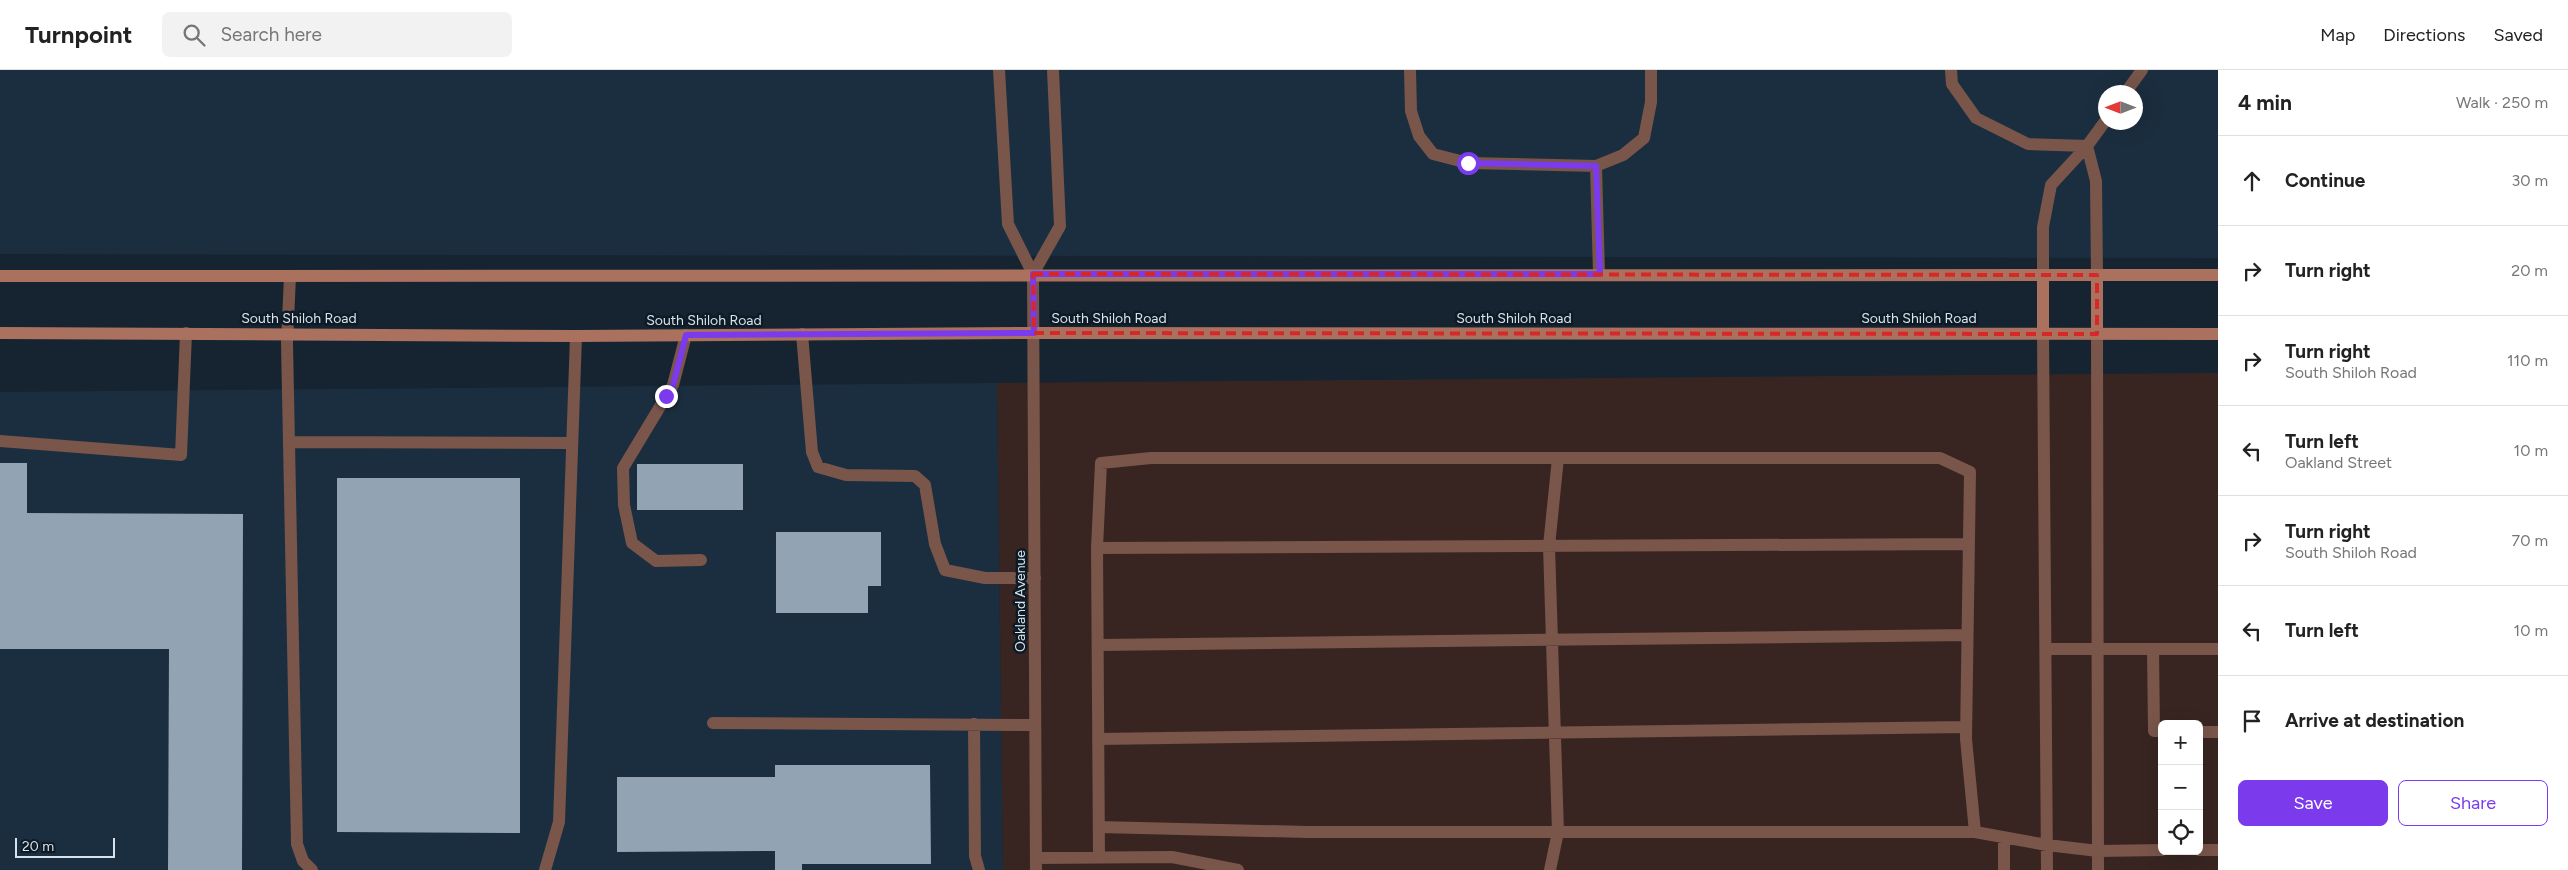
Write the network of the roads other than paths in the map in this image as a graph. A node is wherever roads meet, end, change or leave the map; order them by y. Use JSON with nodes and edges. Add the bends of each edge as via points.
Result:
{"nodes":[{"id":1,"x":1000,"y":70,"type":"edge"},
{"id":2,"x":1053,"y":70,"type":"edge"},
{"id":3,"x":1410,"y":70,"type":"edge"},
{"id":4,"x":1651,"y":70,"type":"edge"},
{"id":5,"x":1951,"y":70,"type":"edge"},
{"id":6,"x":2142,"y":70,"type":"edge"},
{"id":7,"x":2131,"y":85,"type":"edge"},
{"id":8,"x":2099,"y":130,"type":"edge"},
{"id":9,"x":2087,"y":146,"type":"junction"},
{"id":10,"x":1596,"y":166,"type":"junction"},
{"id":11,"x":1033,"y":274,"type":"junction"},
{"id":12,"x":1600,"y":274,"type":"junction"},
{"id":13,"x":2043,"y":275,"type":"junction"},
{"id":14,"x":2097,"y":275,"type":"junction"},
{"id":15,"x":2218,"y":275,"type":"edge"},
{"id":16,"x":0,"y":276,"type":"edge"},
{"id":17,"x":290,"y":276,"type":"junction"},
{"id":18,"x":0,"y":333,"type":"edge"},
{"id":19,"x":186,"y":333,"type":"junction"},
{"id":20,"x":288,"y":333,"type":"junction"},
{"id":21,"x":1034,"y":333,"type":"junction"},
{"id":22,"x":2043,"y":333,"type":"junction"},
{"id":23,"x":802,"y":334,"type":"junction"},
{"id":24,"x":2097,"y":334,"type":"junction"},
{"id":25,"x":2218,"y":334,"type":"edge"},
{"id":26,"x":686,"y":335,"type":"junction"},
{"id":27,"x":576,"y":336,"type":"junction"},
{"id":28,"x":0,"y":441,"type":"edge"},
{"id":29,"x":290,"y":442,"type":"junction"},
{"id":30,"x":572,"y":443,"type":"junction"},
{"id":31,"x":1558,"y":458,"type":"junction"},
{"id":32,"x":1969,"y":544,"type":"junction"},
{"id":33,"x":1549,"y":546,"type":"junction"},
{"id":34,"x":1097,"y":548,"type":"junction"},
{"id":35,"x":701,"y":560,"type":"dead end"},
{"id":36,"x":1035,"y":578,"type":"junction"},
{"id":37,"x":1967,"y":635,"type":"junction"},
{"id":38,"x":1553,"y":640,"type":"junction"},
{"id":39,"x":1098,"y":645,"type":"junction"},
{"id":40,"x":2046,"y":649,"type":"junction"},
{"id":41,"x":2098,"y":649,"type":"junction"},
{"id":42,"x":2154,"y":649,"type":"junction"},
{"id":43,"x":2218,"y":649,"type":"edge"},
{"id":44,"x":713,"y":723,"type":"dead end"},
{"id":45,"x":974,"y":724,"type":"junction"},
{"id":46,"x":1036,"y":725,"type":"junction"},
{"id":47,"x":1966,"y":727,"type":"junction"},
{"id":48,"x":2158,"y":731,"type":"edge"},
{"id":49,"x":2203,"y":732,"type":"edge"},
{"id":50,"x":2218,"y":732,"type":"edge"},
{"id":51,"x":1554,"y":733,"type":"junction"},
{"id":52,"x":1098,"y":740,"type":"junction"},
{"id":53,"x":1099,"y":827,"type":"junction"},
{"id":54,"x":1558,"y":832,"type":"junction"},
{"id":55,"x":1975,"y":832,"type":"junction"},
{"id":56,"x":2004,"y":838,"type":"junction"},
{"id":57,"x":2047,"y":845,"type":"junction"},
{"id":58,"x":2158,"y":850,"type":"edge"},
{"id":59,"x":2203,"y":850,"type":"edge"},
{"id":60,"x":2218,"y":850,"type":"edge"},
{"id":61,"x":2098,"y":851,"type":"junction"},
{"id":62,"x":1099,"y":858,"type":"junction"},
{"id":63,"x":1036,"y":864,"type":"edge"},
{"id":64,"x":312,"y":870,"type":"edge"},
{"id":65,"x":545,"y":870,"type":"edge"},
{"id":66,"x":979,"y":870,"type":"edge"},
{"id":67,"x":1238,"y":870,"type":"edge"},
{"id":68,"x":1550,"y":870,"type":"edge"},
{"id":69,"x":2004,"y":870,"type":"edge"},
{"id":70,"x":2047,"y":870,"type":"edge"},
{"id":71,"x":2098,"y":870,"type":"edge"}],
"edges":[{"from":1,"to":11,"type":"street","via":[[1008,224]]},
{"from":2,"to":11,"type":"street","via":[[1060,226]]},
{"from":3,"to":10,"type":"street","via":[[1411,111],[1419,136],[1433,154],[1468,163]]},
{"from":4,"to":10,"type":"street","via":[[1651,102],[1644,138],[1623,155]]},
{"from":5,"to":9,"type":"street","via":[[1952,84],[1976,118],[2028,144]]},
{"from":6,"to":7,"type":"street"},
{"from":8,"to":9,"type":"street"},
{"from":9,"to":13,"type":"street","via":[[2050,185],[2043,227]]},
{"from":9,"to":14,"type":"street","via":[[2096,182]]},
{"from":10,"to":12,"type":"street"},
{"from":11,"to":12,"type":"main road"},
{"from":11,"to":17,"type":"main road"},
{"from":11,"to":21,"type":"street","name":"Oakland Avenue"},
{"from":12,"to":13,"type":"main road"},
{"from":13,"to":14,"type":"main road"},
{"from":13,"to":22,"type":"main road"},
{"from":14,"to":15,"type":"main road"},
{"from":14,"to":24,"type":"main road"},
{"from":16,"to":17,"type":"main road"},
{"from":17,"to":20,"type":"street"},
{"from":18,"to":19,"type":"main road","name":"South Shiloh Road"},
{"from":19,"to":20,"type":"main road","name":"South Shiloh Road"},
{"from":19,"to":28,"type":"street","via":[[181,455]]},
{"from":20,"to":27,"type":"main road","name":"South Shiloh Road"},
{"from":20,"to":29,"type":"street"},
{"from":21,"to":22,"type":"main road","name":"South Shiloh Road"},
{"from":21,"to":23,"type":"main road","name":"South Shiloh Road"},
{"from":21,"to":36,"type":"street","name":"Oakland Avenue"},
{"from":22,"to":24,"type":"main road","name":"South Shiloh Road"},
{"from":22,"to":40,"type":"street"},
{"from":23,"to":26,"type":"main road","name":"South Shiloh Road"},
{"from":23,"to":36,"type":"street","via":[[812,452],[818,467],[846,475],[915,476],[925,485],[935,544],[945,570],[985,578]]},
{"from":24,"to":25,"type":"main road","name":"South Shiloh Road"},
{"from":24,"to":41,"type":"street"},
{"from":26,"to":27,"type":"main road","name":"South Shiloh Road"},
{"from":26,"to":35,"type":"street","via":[[673,385],[623,468],[624,505],[632,543],[656,561]]},
{"from":27,"to":30,"type":"street"},
{"from":29,"to":30,"type":"street"},
{"from":29,"to":64,"type":"street","via":[[297,844],[303,861]]},
{"from":30,"to":65,"type":"street","via":[[559,822]]},
{"from":31,"to":32,"type":"street","via":[[1940,458],[1970,472]]},
{"from":31,"to":33,"type":"street"},
{"from":31,"to":34,"type":"street","via":[[1151,458],[1101,463]]},
{"from":32,"to":33,"type":"street"},
{"from":32,"to":37,"type":"street"},
{"from":33,"to":34,"type":"street"},
{"from":33,"to":38,"type":"street"},
{"from":34,"to":39,"type":"street"},
{"from":36,"to":46,"type":"street","name":"Oakland Avenue"},
{"from":37,"to":38,"type":"street"},
{"from":37,"to":47,"type":"street"},
{"from":38,"to":39,"type":"street"},
{"from":38,"to":51,"type":"street"},
{"from":39,"to":52,"type":"street"},
{"from":40,"to":41,"type":"street"},
{"from":40,"to":57,"type":"street"},
{"from":41,"to":42,"type":"street"},
{"from":41,"to":61,"type":"street"},
{"from":42,"to":43,"type":"street"},
{"from":42,"to":48,"type":"street","via":[[2154,731]]},
{"from":44,"to":45,"type":"street"},
{"from":45,"to":46,"type":"street"},
{"from":45,"to":66,"type":"street","via":[[975,856]]},
{"from":46,"to":63,"type":"street","name":"Oakland Avenue"},
{"from":47,"to":51,"type":"street"},
{"from":47,"to":55,"type":"street"},
{"from":49,"to":50,"type":"street"},
{"from":51,"to":52,"type":"street"},
{"from":51,"to":54,"type":"street"},
{"from":52,"to":53,"type":"street"},
{"from":53,"to":54,"type":"street","via":[[1307,832]]},
{"from":53,"to":62,"type":"street"},
{"from":54,"to":55,"type":"street"},
{"from":54,"to":68,"type":"street"},
{"from":55,"to":56,"type":"street"},
{"from":56,"to":57,"type":"street"},
{"from":56,"to":69,"type":"street"},
{"from":57,"to":61,"type":"street"},
{"from":57,"to":70,"type":"street"},
{"from":58,"to":61,"type":"street"},
{"from":59,"to":60,"type":"street"},
{"from":61,"to":71,"type":"street"},
{"from":62,"to":63,"type":"street"},
{"from":62,"to":67,"type":"street","via":[[1172,857]]}]}
